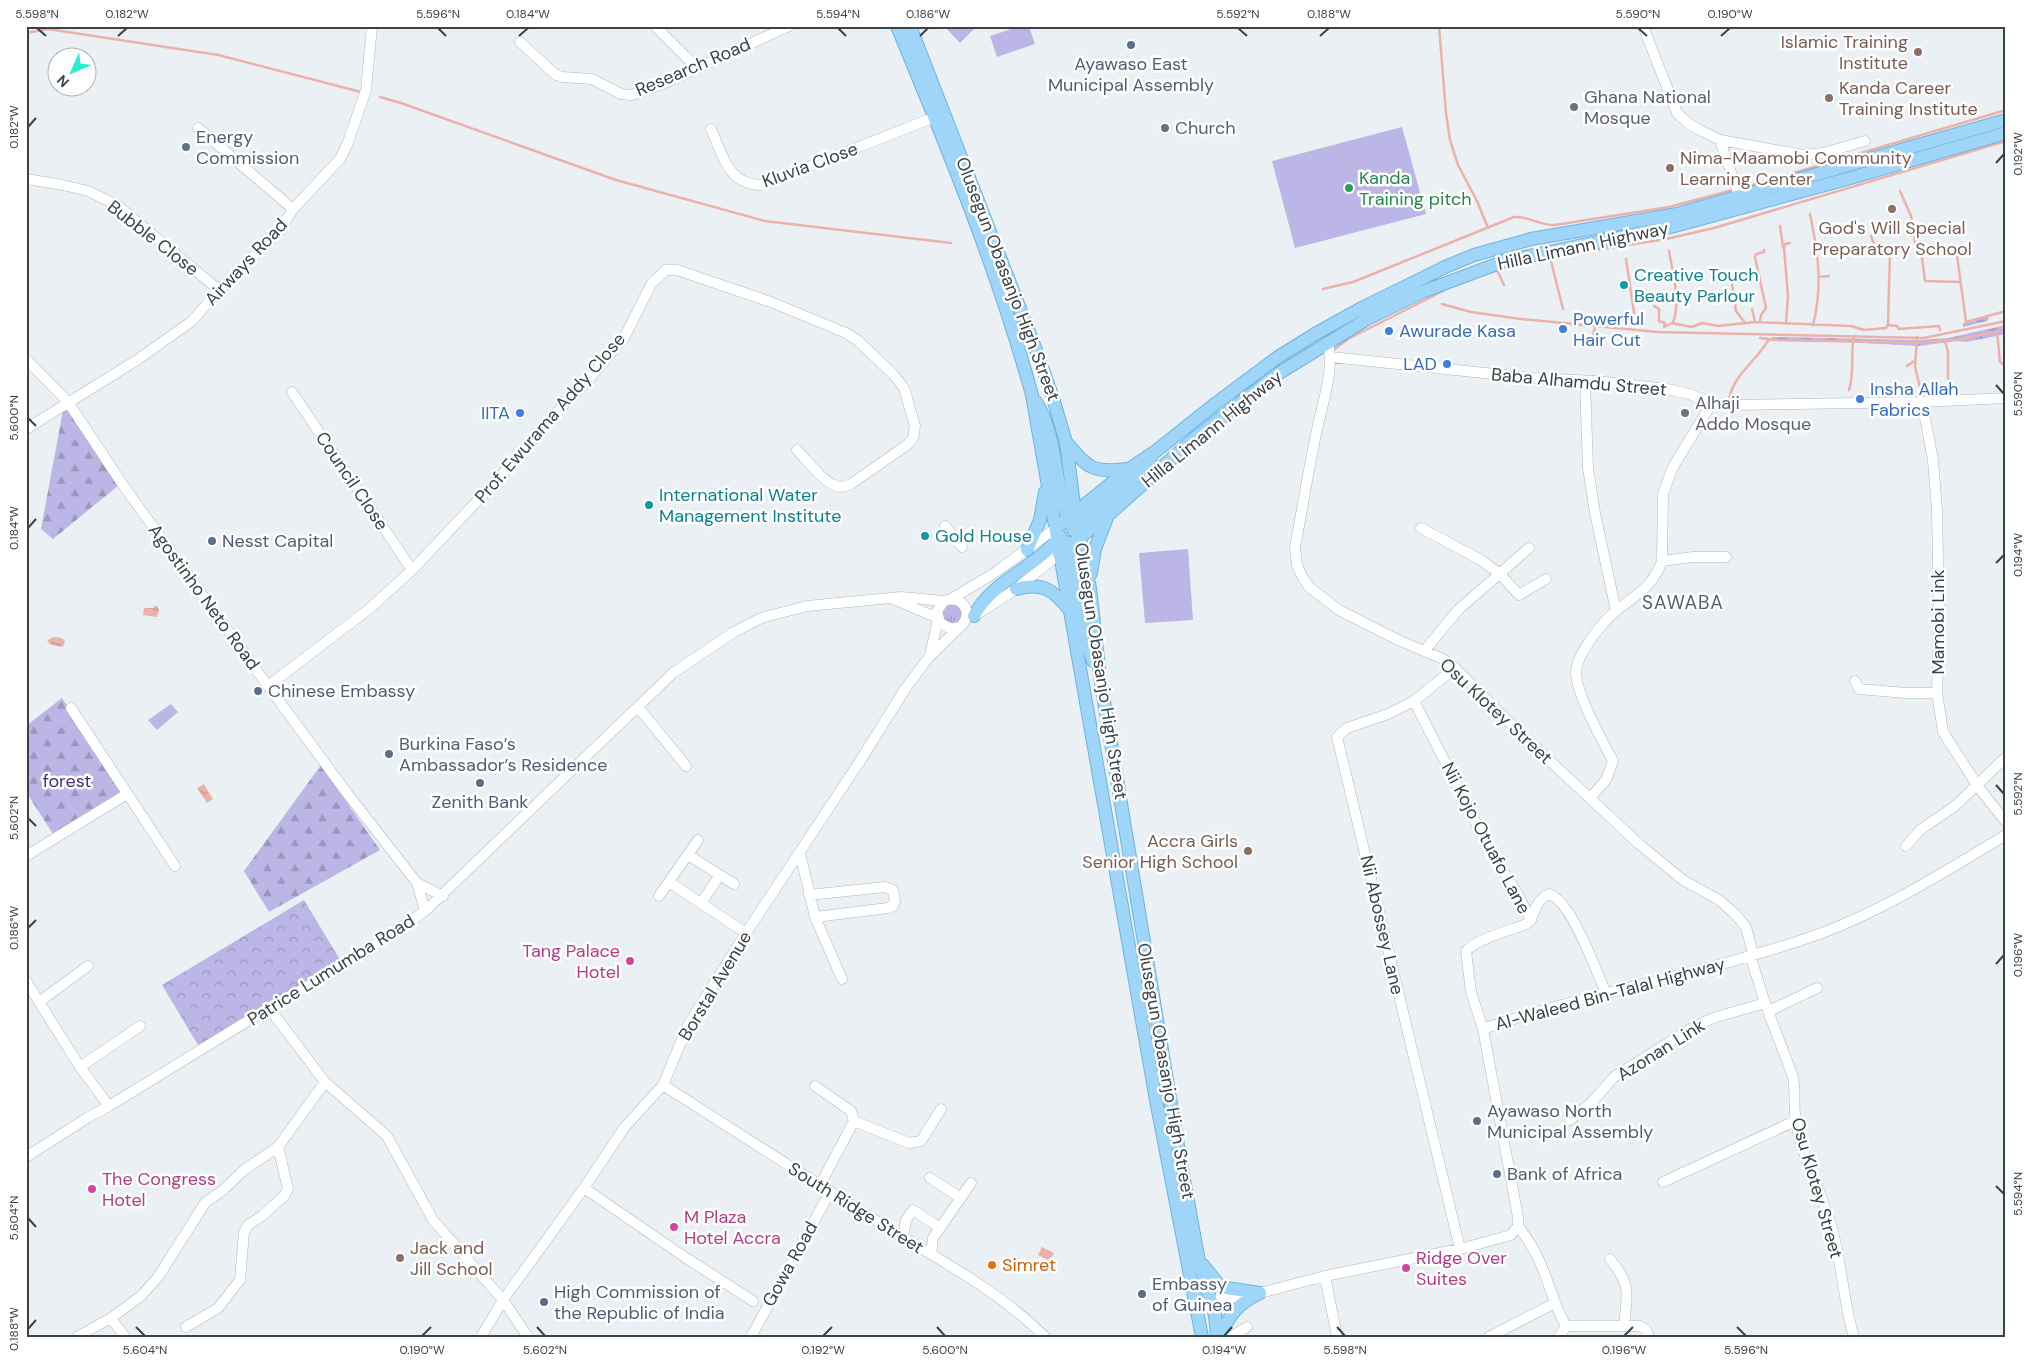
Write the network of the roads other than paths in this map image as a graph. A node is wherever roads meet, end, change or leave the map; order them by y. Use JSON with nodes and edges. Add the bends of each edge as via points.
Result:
{"nodes":[{"id":1,"x":372,"y":26,"type":"edge"},
{"id":2,"x":655,"y":26,"type":"edge"},
{"id":3,"x":788,"y":26,"type":"edge"},
{"id":4,"x":898,"y":26,"type":"edge"},
{"id":5,"x":910,"y":26,"type":"edge"},
{"id":6,"x":1643,"y":26,"type":"edge"},
{"id":7,"x":520,"y":42,"type":"dead end"},
{"id":8,"x":697,"y":68,"type":"junction"},
{"id":9,"x":935,"y":117,"type":"junction"},
{"id":10,"x":2006,"y":120,"type":"edge"},
{"id":11,"x":198,"y":128,"type":"dead end"},
{"id":12,"x":712,"y":129,"type":"dead end"},
{"id":13,"x":2006,"y":133,"type":"edge"},
{"id":14,"x":1720,"y":140,"type":"junction"},
{"id":15,"x":1865,"y":141,"type":"dead end"},
{"id":16,"x":26,"y":179,"type":"edge"},
{"id":17,"x":1739,"y":196,"type":"junction"},
{"id":18,"x":293,"y":210,"type":"junction"},
{"id":19,"x":219,"y":290,"type":"junction"},
{"id":20,"x":1328,"y":342,"type":"junction"},
{"id":21,"x":1331,"y":357,"type":"junction"},
{"id":22,"x":26,"y":359,"type":"edge"},
{"id":23,"x":1585,"y":381,"type":"junction"},
{"id":24,"x":292,"y":392,"type":"dead end"},
{"id":25,"x":1032,"y":395,"type":"junction"},
{"id":26,"x":2006,"y":398,"type":"edge"},
{"id":27,"x":68,"y":402,"type":"junction"},
{"id":28,"x":1922,"y":402,"type":"junction"},
{"id":29,"x":1712,"y":403,"type":"junction"},
{"id":30,"x":26,"y":429,"type":"edge"},
{"id":31,"x":1066,"y":442,"type":"junction"},
{"id":32,"x":797,"y":450,"type":"dead end"},
{"id":33,"x":1156,"y":451,"type":"junction"},
{"id":34,"x":1129,"y":468,"type":"junction"},
{"id":35,"x":1046,"y":485,"type":"junction"},
{"id":36,"x":1107,"y":516,"type":"junction"},
{"id":37,"x":1074,"y":524,"type":"junction"},
{"id":38,"x":945,"y":526,"type":"dead end"},
{"id":39,"x":1421,"y":528,"type":"dead end"},
{"id":40,"x":1061,"y":541,"type":"junction"},
{"id":41,"x":962,"y":548,"type":"dead end"},
{"id":42,"x":1529,"y":548,"type":"dead end"},
{"id":43,"x":1027,"y":550,"type":"junction"},
{"id":44,"x":1726,"y":557,"type":"dead end"},
{"id":45,"x":1662,"y":561,"type":"junction"},
{"id":46,"x":412,"y":570,"type":"junction"},
{"id":47,"x":1500,"y":574,"type":"junction"},
{"id":48,"x":1546,"y":579,"type":"dead end"},
{"id":49,"x":1090,"y":588,"type":"junction"},
{"id":50,"x":1016,"y":589,"type":"junction"},
{"id":51,"x":889,"y":598,"type":"junction"},
{"id":52,"x":948,"y":600,"type":"junction"},
{"id":53,"x":1069,"y":609,"type":"junction"},
{"id":54,"x":1616,"y":611,"type":"junction"},
{"id":55,"x":938,"y":618,"type":"junction"},
{"id":56,"x":966,"y":621,"type":"junction"},
{"id":57,"x":1425,"y":650,"type":"junction"},
{"id":58,"x":929,"y":657,"type":"junction"},
{"id":59,"x":1455,"y":668,"type":"junction"},
{"id":60,"x":1100,"y":677,"type":"junction"},
{"id":61,"x":1855,"y":681,"type":"dead end"},
{"id":62,"x":268,"y":686,"type":"junction"},
{"id":63,"x":1937,"y":693,"type":"junction"},
{"id":64,"x":1414,"y":701,"type":"junction"},
{"id":65,"x":638,"y":707,"type":"junction"},
{"id":66,"x":71,"y":708,"type":"dead end"},
{"id":67,"x":2006,"y":757,"type":"edge"},
{"id":68,"x":686,"y":766,"type":"dead end"},
{"id":69,"x":1977,"y":784,"type":"junction"},
{"id":70,"x":127,"y":794,"type":"junction"},
{"id":71,"x":1590,"y":798,"type":"junction"},
{"id":72,"x":2006,"y":822,"type":"edge"},
{"id":73,"x":2006,"y":836,"type":"edge"},
{"id":74,"x":698,"y":840,"type":"dead end"},
{"id":75,"x":1906,"y":846,"type":"dead end"},
{"id":76,"x":800,"y":854,"type":"junction"},
{"id":77,"x":688,"y":855,"type":"junction"},
{"id":78,"x":26,"y":856,"type":"edge"},
{"id":79,"x":175,"y":866,"type":"dead end"},
{"id":80,"x":720,"y":875,"type":"junction"},
{"id":81,"x":669,"y":882,"type":"junction"},
{"id":82,"x":417,"y":883,"type":"junction"},
{"id":83,"x":734,"y":884,"type":"dead end"},
{"id":84,"x":810,"y":895,"type":"junction"},
{"id":85,"x":443,"y":896,"type":"junction"},
{"id":86,"x":659,"y":896,"type":"dead end"},
{"id":87,"x":701,"y":903,"type":"junction"},
{"id":88,"x":425,"y":910,"type":"junction"},
{"id":89,"x":815,"y":917,"type":"junction"},
{"id":90,"x":1531,"y":920,"type":"junction"},
{"id":91,"x":746,"y":933,"type":"junction"},
{"id":92,"x":1752,"y":955,"type":"junction"},
{"id":93,"x":88,"y":966,"type":"dead end"},
{"id":94,"x":842,"y":979,"type":"dead end"},
{"id":95,"x":26,"y":981,"type":"edge"},
{"id":96,"x":1817,"y":988,"type":"dead end"},
{"id":97,"x":1606,"y":994,"type":"junction"},
{"id":98,"x":39,"y":1002,"type":"junction"},
{"id":99,"x":1767,"y":1007,"type":"junction"},
{"id":100,"x":269,"y":1008,"type":"junction"},
{"id":101,"x":140,"y":1026,"type":"dead end"},
{"id":102,"x":1483,"y":1029,"type":"junction"},
{"id":103,"x":80,"y":1067,"type":"junction"},
{"id":104,"x":324,"y":1082,"type":"junction"},
{"id":105,"x":664,"y":1085,"type":"junction"},
{"id":106,"x":815,"y":1086,"type":"dead end"},
{"id":107,"x":109,"y":1106,"type":"junction"},
{"id":108,"x":941,"y":1109,"type":"dead end"},
{"id":109,"x":1570,"y":1120,"type":"dead end"},
{"id":110,"x":854,"y":1121,"type":"junction"},
{"id":111,"x":1795,"y":1121,"type":"junction"},
{"id":112,"x":278,"y":1148,"type":"junction"},
{"id":113,"x":26,"y":1157,"type":"edge"},
{"id":114,"x":930,"y":1178,"type":"dead end"},
{"id":115,"x":1663,"y":1182,"type":"dead end"},
{"id":116,"x":971,"y":1184,"type":"dead end"},
{"id":117,"x":820,"y":1185,"type":"junction"},
{"id":118,"x":584,"y":1188,"type":"junction"},
{"id":119,"x":830,"y":1192,"type":"junction"},
{"id":120,"x":961,"y":1198,"type":"junction"},
{"id":121,"x":1518,"y":1226,"type":"junction"},
{"id":122,"x":940,"y":1228,"type":"junction"},
{"id":123,"x":903,"y":1237,"type":"junction"},
{"id":124,"x":1460,"y":1249,"type":"junction"},
{"id":125,"x":931,"y":1254,"type":"junction"},
{"id":126,"x":1610,"y":1259,"type":"dead end"},
{"id":127,"x":1199,"y":1262,"type":"junction"},
{"id":128,"x":1325,"y":1276,"type":"junction"},
{"id":129,"x":1260,"y":1293,"type":"junction"},
{"id":130,"x":503,"y":1300,"type":"junction"},
{"id":131,"x":753,"y":1301,"type":"dead end"},
{"id":132,"x":1210,"y":1301,"type":"junction"},
{"id":133,"x":1555,"y":1303,"type":"junction"},
{"id":134,"x":1194,"y":1304,"type":"junction"},
{"id":135,"x":111,"y":1318,"type":"junction"},
{"id":136,"x":1566,"y":1326,"type":"junction"},
{"id":137,"x":1624,"y":1326,"type":"junction"},
{"id":138,"x":186,"y":1327,"type":"dead end"},
{"id":139,"x":1247,"y":1327,"type":"dead end"},
{"id":140,"x":77,"y":1337,"type":"edge"},
{"id":141,"x":125,"y":1337,"type":"edge"},
{"id":142,"x":481,"y":1337,"type":"edge"},
{"id":143,"x":528,"y":1337,"type":"edge"},
{"id":144,"x":751,"y":1337,"type":"edge"},
{"id":145,"x":1045,"y":1337,"type":"edge"},
{"id":146,"x":1202,"y":1337,"type":"edge"},
{"id":147,"x":1218,"y":1337,"type":"edge"},
{"id":148,"x":1231,"y":1337,"type":"edge"},
{"id":149,"x":1337,"y":1337,"type":"edge"},
{"id":150,"x":1489,"y":1337,"type":"edge"},
{"id":151,"x":1559,"y":1337,"type":"edge"},
{"id":152,"x":1649,"y":1337,"type":"edge"},
{"id":153,"x":1854,"y":1337,"type":"edge"}],
"edges":[{"from":1,"to":18,"type":"street","name":"Airways Road","via":[[366,90],[347,145],[340,159]]},
{"from":2,"to":8,"type":"street"},
{"from":3,"to":8,"type":"street","name":"Research Road"},
{"from":4,"to":9,"type":"main road","name":"Olusegun Obasanjo High Street"},
{"from":5,"to":31,"type":"main road","name":"Olusegun Obasanjo High Street","via":[[1033,341]]},
{"from":6,"to":14,"type":"street","via":[[1677,112],[1689,124]]},
{"from":7,"to":8,"type":"street","name":"Research Road","via":[[556,74],[592,79],[621,94],[632,94],[665,83]]},
{"from":9,"to":12,"type":"street","name":"Kluvia Close","via":[[762,185],[750,185],[730,171]]},
{"from":9,"to":25,"type":"main road","name":"Olusegun Obasanjo High Street","via":[[1001,291]]},
{"from":10,"to":17,"type":"main road","name":"Hilla Limann Highway"},
{"from":11,"to":18,"type":"street"},
{"from":13,"to":20,"type":"main road","name":"Hilla Limann Highway","via":[[1671,227],[1505,261],[1422,292]]},
{"from":14,"to":15,"type":"street","via":[[1804,155]]},
{"from":14,"to":17,"type":"street"},
{"from":16,"to":19,"type":"street","name":"Bubble Close","via":[[64,185],[117,205]]},
{"from":17,"to":33,"type":"main road","name":"Hilla Limann Highway","via":[[1677,214],[1531,240],[1474,255],[1445,267],[1315,334],[1270,363]]},
{"from":18,"to":19,"type":"street","name":"Airways Road","via":[[280,230]]},
{"from":19,"to":27,"type":"street","name":"Airways Road","via":[[192,321],[137,360]]},
{"from":20,"to":21,"type":"street","name":"Osu Klotey Street"},
{"from":20,"to":36,"type":"main road","name":"Hilla Limann Highway","via":[[1276,375],[1223,415]]},
{"from":21,"to":23,"type":"street","name":"Baba Alhamdu Street"},
{"from":21,"to":57,"type":"street","name":"Osu Klotey Street","via":[[1295,547],[1297,565],[1309,586],[1339,610]]},
{"from":22,"to":27,"type":"street","name":"Agostinho Neto Road"},
{"from":23,"to":29,"type":"street","name":"Baba Alhamdu Street","via":[[1667,389]]},
{"from":23,"to":54,"type":"street","via":[[1588,468]]},
{"from":24,"to":46,"type":"street","name":"Council Close"},
{"from":25,"to":35,"type":"main road","name":"Olusegun Obasanjo High Street"},
{"from":25,"to":37,"type":"main road","via":[[1043,414]]},
{"from":26,"to":28,"type":"street","name":"Baba Alhamdu Street"},
{"from":27,"to":30,"type":"street","name":"Airways Road"},
{"from":27,"to":62,"type":"street","name":"Agostinho Neto Road","via":[[125,488]]},
{"from":28,"to":29,"type":"street","name":"Baba Alhamdu Street"},
{"from":28,"to":63,"type":"street","name":"Mamobi Link","via":[[1933,460],[1937,510]]},
{"from":29,"to":45,"type":"street","via":[[1675,463],[1664,494]]},
{"from":31,"to":34,"type":"main road","via":[[1082,461],[1096,470]]},
{"from":31,"to":37,"type":"main road","name":"Olusegun Obasanjo High Street"},
{"from":32,"to":46,"type":"street","name":"Prof. Ewurama Addy Close","via":[[826,480],[842,487],[851,484],[913,438],[916,426],[901,382],[865,346],[846,333],[731,288],[677,270],[666,270],[652,283],[625,336],[590,378]]},
{"from":33,"to":34,"type":"main road","name":"Hilla Limann Highway"},
{"from":33,"to":37,"type":"main road","via":[[1142,470]]},
{"from":34,"to":37,"type":"main road","name":"Hilla Limann Highway"},
{"from":35,"to":40,"type":"main road","name":"Olusegun Obasanjo High Street"},
{"from":35,"to":43,"type":"main road","via":[[1040,520]]},
{"from":36,"to":37,"type":"main road","name":"Hilla Limann Highway"},
{"from":36,"to":49,"type":"main road","via":[[1095,549]]},
{"from":37,"to":40,"type":"main road","name":"Hilla Limann Highway"},
{"from":37,"to":40,"type":"main road","name":"Hilla Limann Highway"},
{"from":37,"to":49,"type":"main road","name":"Olusegun Obasanjo High Street"},
{"from":38,"to":41,"type":"street"},
{"from":39,"to":47,"type":"street","via":[[1481,560]]},
{"from":40,"to":43,"type":"street"},
{"from":40,"to":50,"type":"street"},
{"from":40,"to":53,"type":"main road","name":"Olusegun Obasanjo High Street"},
{"from":40,"to":56,"type":"main road","via":[[991,593]]},
{"from":40,"to":60,"type":"main road","via":[[1089,650]]},
{"from":42,"to":47,"type":"street"},
{"from":43,"to":52,"type":"street"},
{"from":44,"to":45,"type":"street"},
{"from":45,"to":54,"type":"street","via":[[1646,588]]},
{"from":46,"to":62,"type":"street","name":"Prof. Ewurama Addy Close","via":[[369,609]]},
{"from":47,"to":48,"type":"street","via":[[1519,595]]},
{"from":47,"to":57,"type":"street","via":[[1458,610]]},
{"from":49,"to":60,"type":"main road","name":"Olusegun Obasanjo High Street"},
{"from":50,"to":53,"type":"main road","via":[[1038,586],[1048,590]]},
{"from":50,"to":56,"type":"street"},
{"from":51,"to":52,"type":"street","name":"Patrice Lumumba Road"},
{"from":51,"to":55,"type":"street","name":"Patrice Lumumba Road"},
{"from":51,"to":65,"type":"street","name":"Patrice Lumumba Road","via":[[807,606],[761,618],[672,673]]},
{"from":52,"to":55,"type":"street","via":[[938,608]]},
{"from":52,"to":56,"type":"street","via":[[959,600],[964,605]]},
{"from":53,"to":134,"type":"main road","name":"Olusegun Obasanjo High Street"},
{"from":54,"to":71,"type":"street","via":[[1586,646],[1576,671],[1579,686],[1613,761],[1606,780]]},
{"from":55,"to":56,"type":"street","via":[[947,628]]},
{"from":55,"to":58,"type":"street","name":"Borstal Avenue"},
{"from":56,"to":58,"type":"street","name":"Borstal Avenue"},
{"from":57,"to":59,"type":"street","name":"Osu Klotey Street"},
{"from":58,"to":76,"type":"street","name":"Borstal Avenue","via":[[905,689]]},
{"from":59,"to":64,"type":"street","name":"Nii Abossey Lane"},
{"from":59,"to":71,"type":"street","name":"Osu Klotey Street"},
{"from":60,"to":127,"type":"main road","name":"Olusegun Obasanjo High Street"},
{"from":61,"to":63,"type":"street","via":[[1859,688]]},
{"from":62,"to":82,"type":"street","name":"Agostinho Neto Road"},
{"from":63,"to":69,"type":"street","name":"Mamobi Link","via":[[1943,732]]},
{"from":64,"to":90,"type":"street","name":"Nii Kojo Otuafo Lane","via":[[1492,854]]},
{"from":64,"to":124,"type":"street","name":"Nii Abossey Lane","via":[[1347,728],[1337,737]]},
{"from":65,"to":68,"type":"street"},
{"from":65,"to":85,"type":"street","name":"Patrice Lumumba Road"},
{"from":66,"to":70,"type":"street"},
{"from":67,"to":69,"type":"street"},
{"from":69,"to":72,"type":"street","name":"Mamobi Link"},
{"from":69,"to":75,"type":"street","via":[[1955,806],[1920,830]]},
{"from":70,"to":78,"type":"street"},
{"from":70,"to":79,"type":"street"},
{"from":71,"to":92,"type":"street","name":"Osu Klotey Street","via":[[1683,880],[1719,900],[1735,914],[1746,927]]},
{"from":73,"to":92,"type":"street","name":"Al-Waleed Bin-Talal Highway","via":[[1861,916],[1822,933]]},
{"from":74,"to":77,"type":"street"},
{"from":76,"to":84,"type":"street"},
{"from":76,"to":91,"type":"street","name":"Borstal Avenue"},
{"from":77,"to":80,"type":"street"},
{"from":77,"to":81,"type":"street"},
{"from":80,"to":83,"type":"street"},
{"from":80,"to":87,"type":"street"},
{"from":81,"to":86,"type":"street"},
{"from":81,"to":87,"type":"street"},
{"from":82,"to":85,"type":"street","name":"Agostinho Neto Road"},
{"from":82,"to":88,"type":"street","name":"Agostinho Neto Road"},
{"from":84,"to":89,"type":"street"},
{"from":84,"to":89,"type":"street","via":[[885,887],[893,890],[895,902],[888,908]]},
{"from":85,"to":88,"type":"street","name":"Patrice Lumumba Road"},
{"from":87,"to":91,"type":"street"},
{"from":88,"to":100,"type":"street","name":"Patrice Lumumba Road","via":[[336,971]]},
{"from":89,"to":94,"type":"street"},
{"from":90,"to":97,"type":"street","via":[[1544,896],[1549,894],[1557,898],[1581,935]]},
{"from":90,"to":102,"type":"street","name":"Nii Kojo Otuafo Lane","via":[[1466,951],[1471,992]]},
{"from":91,"to":105,"type":"street","name":"Borstal Avenue","via":[[688,1024]]},
{"from":92,"to":97,"type":"street","name":"Al-Waleed Bin-Talal Highway"},
{"from":92,"to":99,"type":"street","name":"Osu Klotey Street"},
{"from":93,"to":98,"type":"street"},
{"from":95,"to":98,"type":"street"},
{"from":96,"to":99,"type":"street"},
{"from":97,"to":102,"type":"street","name":"Al-Waleed Bin-Talal Highway","via":[[1519,1016]]},
{"from":98,"to":103,"type":"street"},
{"from":99,"to":109,"type":"street","name":"Azonan Link","via":[[1713,1018],[1692,1028],[1614,1077]]},
{"from":99,"to":111,"type":"street","name":"Osu Klotey Street","via":[[1793,1077]]},
{"from":100,"to":104,"type":"street"},
{"from":100,"to":107,"type":"street","name":"Patrice Lumumba Road"},
{"from":101,"to":103,"type":"street"},
{"from":102,"to":121,"type":"street","name":"Al-Waleed Bin-Talal Highway"},
{"from":103,"to":107,"type":"street"},
{"from":104,"to":112,"type":"street"},
{"from":104,"to":130,"type":"street","via":[[387,1136],[433,1220]]},
{"from":105,"to":117,"type":"street","name":"South Ridge Street"},
{"from":105,"to":118,"type":"street","name":"Borstal Avenue","via":[[624,1128]]},
{"from":106,"to":110,"type":"street","via":[[851,1111]]},
{"from":107,"to":113,"type":"street","name":"Patrice Lumumba Road"},
{"from":108,"to":110,"type":"street","via":[[921,1141],[914,1143]]},
{"from":110,"to":117,"type":"street"},
{"from":111,"to":115,"type":"street"},
{"from":111,"to":153,"type":"street","name":"Osu Klotey Street","via":[[1831,1227]]},
{"from":112,"to":135,"type":"street","via":[[244,1170],[205,1203],[158,1277],[141,1296]]},
{"from":112,"to":138,"type":"street","via":[[288,1189],[244,1232],[240,1280],[218,1308]]},
{"from":114,"to":120,"type":"street"},
{"from":116,"to":120,"type":"street"},
{"from":117,"to":119,"type":"street","name":"South Ridge Street"},
{"from":118,"to":130,"type":"street","name":"Borstal Avenue"},
{"from":118,"to":131,"type":"street"},
{"from":119,"to":123,"type":"street","name":"South Ridge Street"},
{"from":119,"to":144,"type":"street","name":"Gowa Road"},
{"from":120,"to":122,"type":"street"},
{"from":121,"to":124,"type":"street","via":[[1511,1235]]},
{"from":121,"to":133,"type":"street","via":[[1530,1242]]},
{"from":122,"to":123,"type":"street","via":[[913,1210],[906,1220]]},
{"from":122,"to":125,"type":"street","via":[[933,1238]]},
{"from":123,"to":125,"type":"street","name":"South Ridge Street"},
{"from":124,"to":128,"type":"street"},
{"from":125,"to":145,"type":"street","name":"South Ridge Street","via":[[1002,1300]]},
{"from":126,"to":137,"type":"street","via":[[1626,1284]]},
{"from":127,"to":129,"type":"main road","via":[[1219,1285]]},
{"from":127,"to":132,"type":"main road","name":"Olusegun Obasanjo High Street"},
{"from":128,"to":129,"type":"street"},
{"from":128,"to":149,"type":"street"},
{"from":129,"to":132,"type":"street"},
{"from":129,"to":147,"type":"main road","via":[[1245,1300],[1231,1313]]},
{"from":130,"to":142,"type":"street","name":"Borstal Avenue"},
{"from":130,"to":143,"type":"street"},
{"from":132,"to":134,"type":"street"},
{"from":132,"to":147,"type":"main road","name":"Olusegun Obasanjo High Street"},
{"from":133,"to":136,"type":"street"},
{"from":133,"to":150,"type":"street"},
{"from":134,"to":146,"type":"main road","name":"Olusegun Obasanjo High Street"},
{"from":135,"to":140,"type":"street"},
{"from":135,"to":141,"type":"street"},
{"from":136,"to":137,"type":"street"},
{"from":136,"to":151,"type":"street"},
{"from":137,"to":152,"type":"street","via":[[1640,1326]]},
{"from":139,"to":148,"type":"street"}]}
